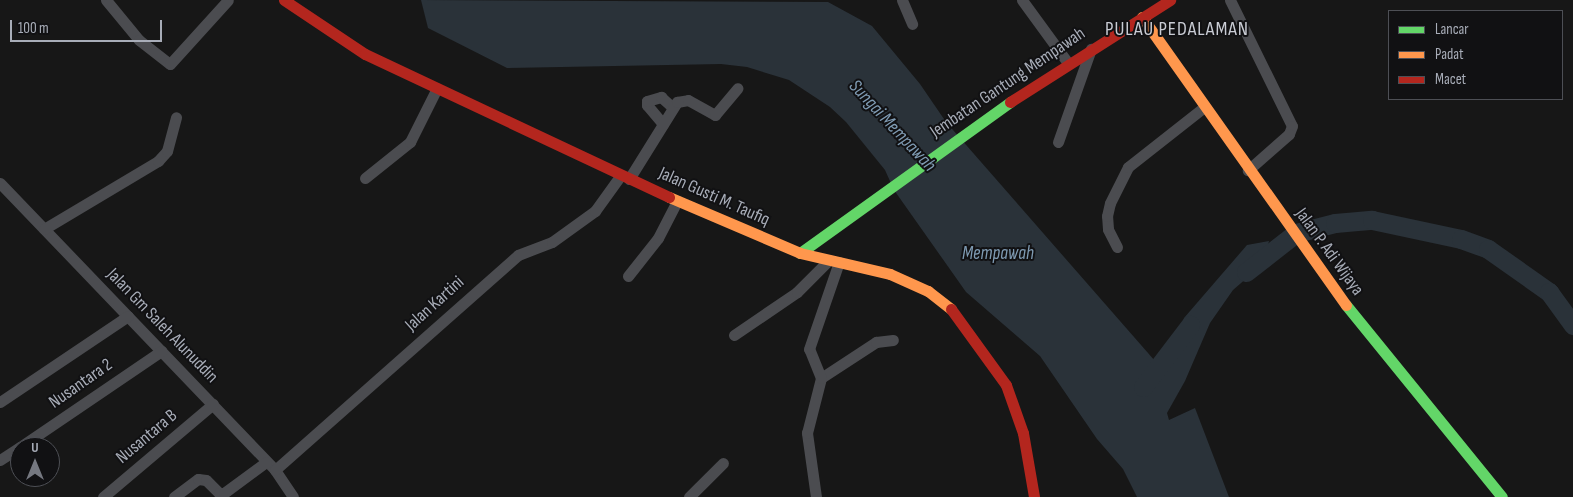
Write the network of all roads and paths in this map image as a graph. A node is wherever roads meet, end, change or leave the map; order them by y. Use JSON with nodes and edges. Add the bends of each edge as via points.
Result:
{"nodes":[{"id":1,"x":106,"y":0,"type":"edge"},
{"id":2,"x":228,"y":0,"type":"edge"},
{"id":3,"x":284,"y":0,"type":"edge"},
{"id":4,"x":902,"y":0,"type":"edge"},
{"id":5,"x":1022,"y":0,"type":"edge"},
{"id":6,"x":1170,"y":0,"type":"edge"},
{"id":7,"x":1230,"y":0,"type":"edge"},
{"id":8,"x":1142,"y":17,"type":"junction"},
{"id":9,"x":912,"y":24,"type":"dead end"},
{"id":10,"x":1092,"y":47,"type":"junction"},
{"id":11,"x":1068,"y":63,"type":"junction"},
{"id":12,"x":437,"y":88,"type":"junction"},
{"id":13,"x":738,"y":88,"type":"dead end"},
{"id":14,"x":672,"y":107,"type":"junction"},
{"id":15,"x":1203,"y":108,"type":"junction"},
{"id":16,"x":176,"y":116,"type":"dead end"},
{"id":17,"x":663,"y":124,"type":"junction"},
{"id":18,"x":1058,"y":142,"type":"dead end"},
{"id":19,"x":1248,"y":170,"type":"junction"},
{"id":20,"x":625,"y":177,"type":"junction"},
{"id":21,"x":364,"y":178,"type":"dead end"},
{"id":22,"x":0,"y":183,"type":"edge"},
{"id":23,"x":677,"y":201,"type":"junction"},
{"id":24,"x":44,"y":229,"type":"junction"},
{"id":25,"x":1117,"y":246,"type":"dead end"},
{"id":26,"x":800,"y":253,"type":"junction"},
{"id":27,"x":834,"y":261,"type":"junction"},
{"id":28,"x":628,"y":276,"type":"dead end"},
{"id":29,"x":128,"y":316,"type":"junction"},
{"id":30,"x":734,"y":335,"type":"dead end"},
{"id":31,"x":893,"y":340,"type":"dead end"},
{"id":32,"x":161,"y":351,"type":"junction"},
{"id":33,"x":821,"y":378,"type":"junction"},
{"id":34,"x":0,"y":402,"type":"edge"},
{"id":35,"x":213,"y":404,"type":"junction"},
{"id":36,"x":35,"y":437,"type":"edge"},
{"id":37,"x":723,"y":463,"type":"dead end"},
{"id":38,"x":271,"y":466,"type":"junction"},
{"id":39,"x":103,"y":497,"type":"edge"},
{"id":40,"x":174,"y":497,"type":"edge"},
{"id":41,"x":293,"y":497,"type":"edge"},
{"id":42,"x":689,"y":497,"type":"edge"},
{"id":43,"x":816,"y":497,"type":"edge"},
{"id":44,"x":1034,"y":497,"type":"edge"},
{"id":45,"x":1502,"y":497,"type":"edge"}],
"edges":[{"from":1,"to":2,"type":"street","via":[[139,40],[170,64]]},
{"from":3,"to":12,"type":"street","name":"Jalan Gusti M. Taufiq","via":[[365,54]]},
{"from":4,"to":9,"type":"street"},
{"from":5,"to":11,"type":"street"},
{"from":6,"to":8,"type":"street","name":"Jembatan Gantung Mempawah"},
{"from":7,"to":19,"type":"street","via":[[1292,126],[1289,134]]},
{"from":8,"to":10,"type":"street","name":"Jembatan Gantung Mempawah"},
{"from":8,"to":15,"type":"street","name":"Jalan P. Adi Wijaya"},
{"from":10,"to":11,"type":"street","name":"Jembatan Gantung Mempawah"},
{"from":10,"to":18,"type":"street"},
{"from":11,"to":26,"type":"street","name":"Jembatan Gantung Mempawah","via":[[881,192]]},
{"from":12,"to":20,"type":"street","name":"Jalan Gusti M. Taufiq"},
{"from":12,"to":21,"type":"street","via":[[410,142]]},
{"from":13,"to":14,"type":"street","via":[[715,115],[688,100],[677,102]]},
{"from":14,"to":17,"type":"street","name":"Jalan Kartini"},
{"from":14,"to":17,"type":"street","via":[[661,96],[647,101],[647,106]]},
{"from":15,"to":19,"type":"street","name":"Jalan P. Adi Wijaya"},
{"from":15,"to":25,"type":"street","via":[[1138,158],[1124,174],[1107,216],[1108,229]]},
{"from":16,"to":24,"type":"street","via":[[167,151],[158,161]]},
{"from":17,"to":20,"type":"street","name":"Jalan Kartini"},
{"from":19,"to":45,"type":"street","name":"Jalan P. Adi Wijaya","via":[[1338,295]]},
{"from":20,"to":23,"type":"street","name":"Jalan Gusti M. Taufiq"},
{"from":20,"to":38,"type":"street","name":"Jalan Kartini","via":[[595,211],[552,242],[518,255]]},
{"from":22,"to":24,"type":"street","name":"Jalan Gm Saleh Alunuddin"},
{"from":23,"to":26,"type":"street","name":"Jalan Gusti M. Taufiq"},
{"from":23,"to":28,"type":"street","via":[[658,238]]},
{"from":24,"to":29,"type":"street","name":"Jalan Gm Saleh Alunuddin"},
{"from":26,"to":27,"type":"street","name":"Jalan Gusti M. Taufiq"},
{"from":27,"to":30,"type":"street","via":[[797,292]]},
{"from":27,"to":33,"type":"street","via":[[809,349]]},
{"from":27,"to":44,"type":"street","name":"Jalan Gusti M. Taufiq","via":[[912,282],[949,306],[988,358],[1013,400]]},
{"from":29,"to":32,"type":"street","name":"Jalan Gm Saleh Alunuddin"},
{"from":29,"to":34,"type":"street"},
{"from":31,"to":33,"type":"street","via":[[876,342]]},
{"from":32,"to":35,"type":"street","name":"Jalan Gm Saleh Alunuddin"},
{"from":32,"to":36,"type":"street","name":"Nusantara 2"},
{"from":33,"to":43,"type":"street","via":[[807,433]]},
{"from":35,"to":38,"type":"street","name":"Jalan Gm Saleh Alunuddin"},
{"from":35,"to":39,"type":"street","name":"Nusantara B"},
{"from":37,"to":42,"type":"street"},
{"from":38,"to":40,"type":"street","via":[[224,493],[219,493],[206,480],[198,479]]},
{"from":38,"to":41,"type":"street","name":"Jalan Gm Saleh Alunuddin"}]}
